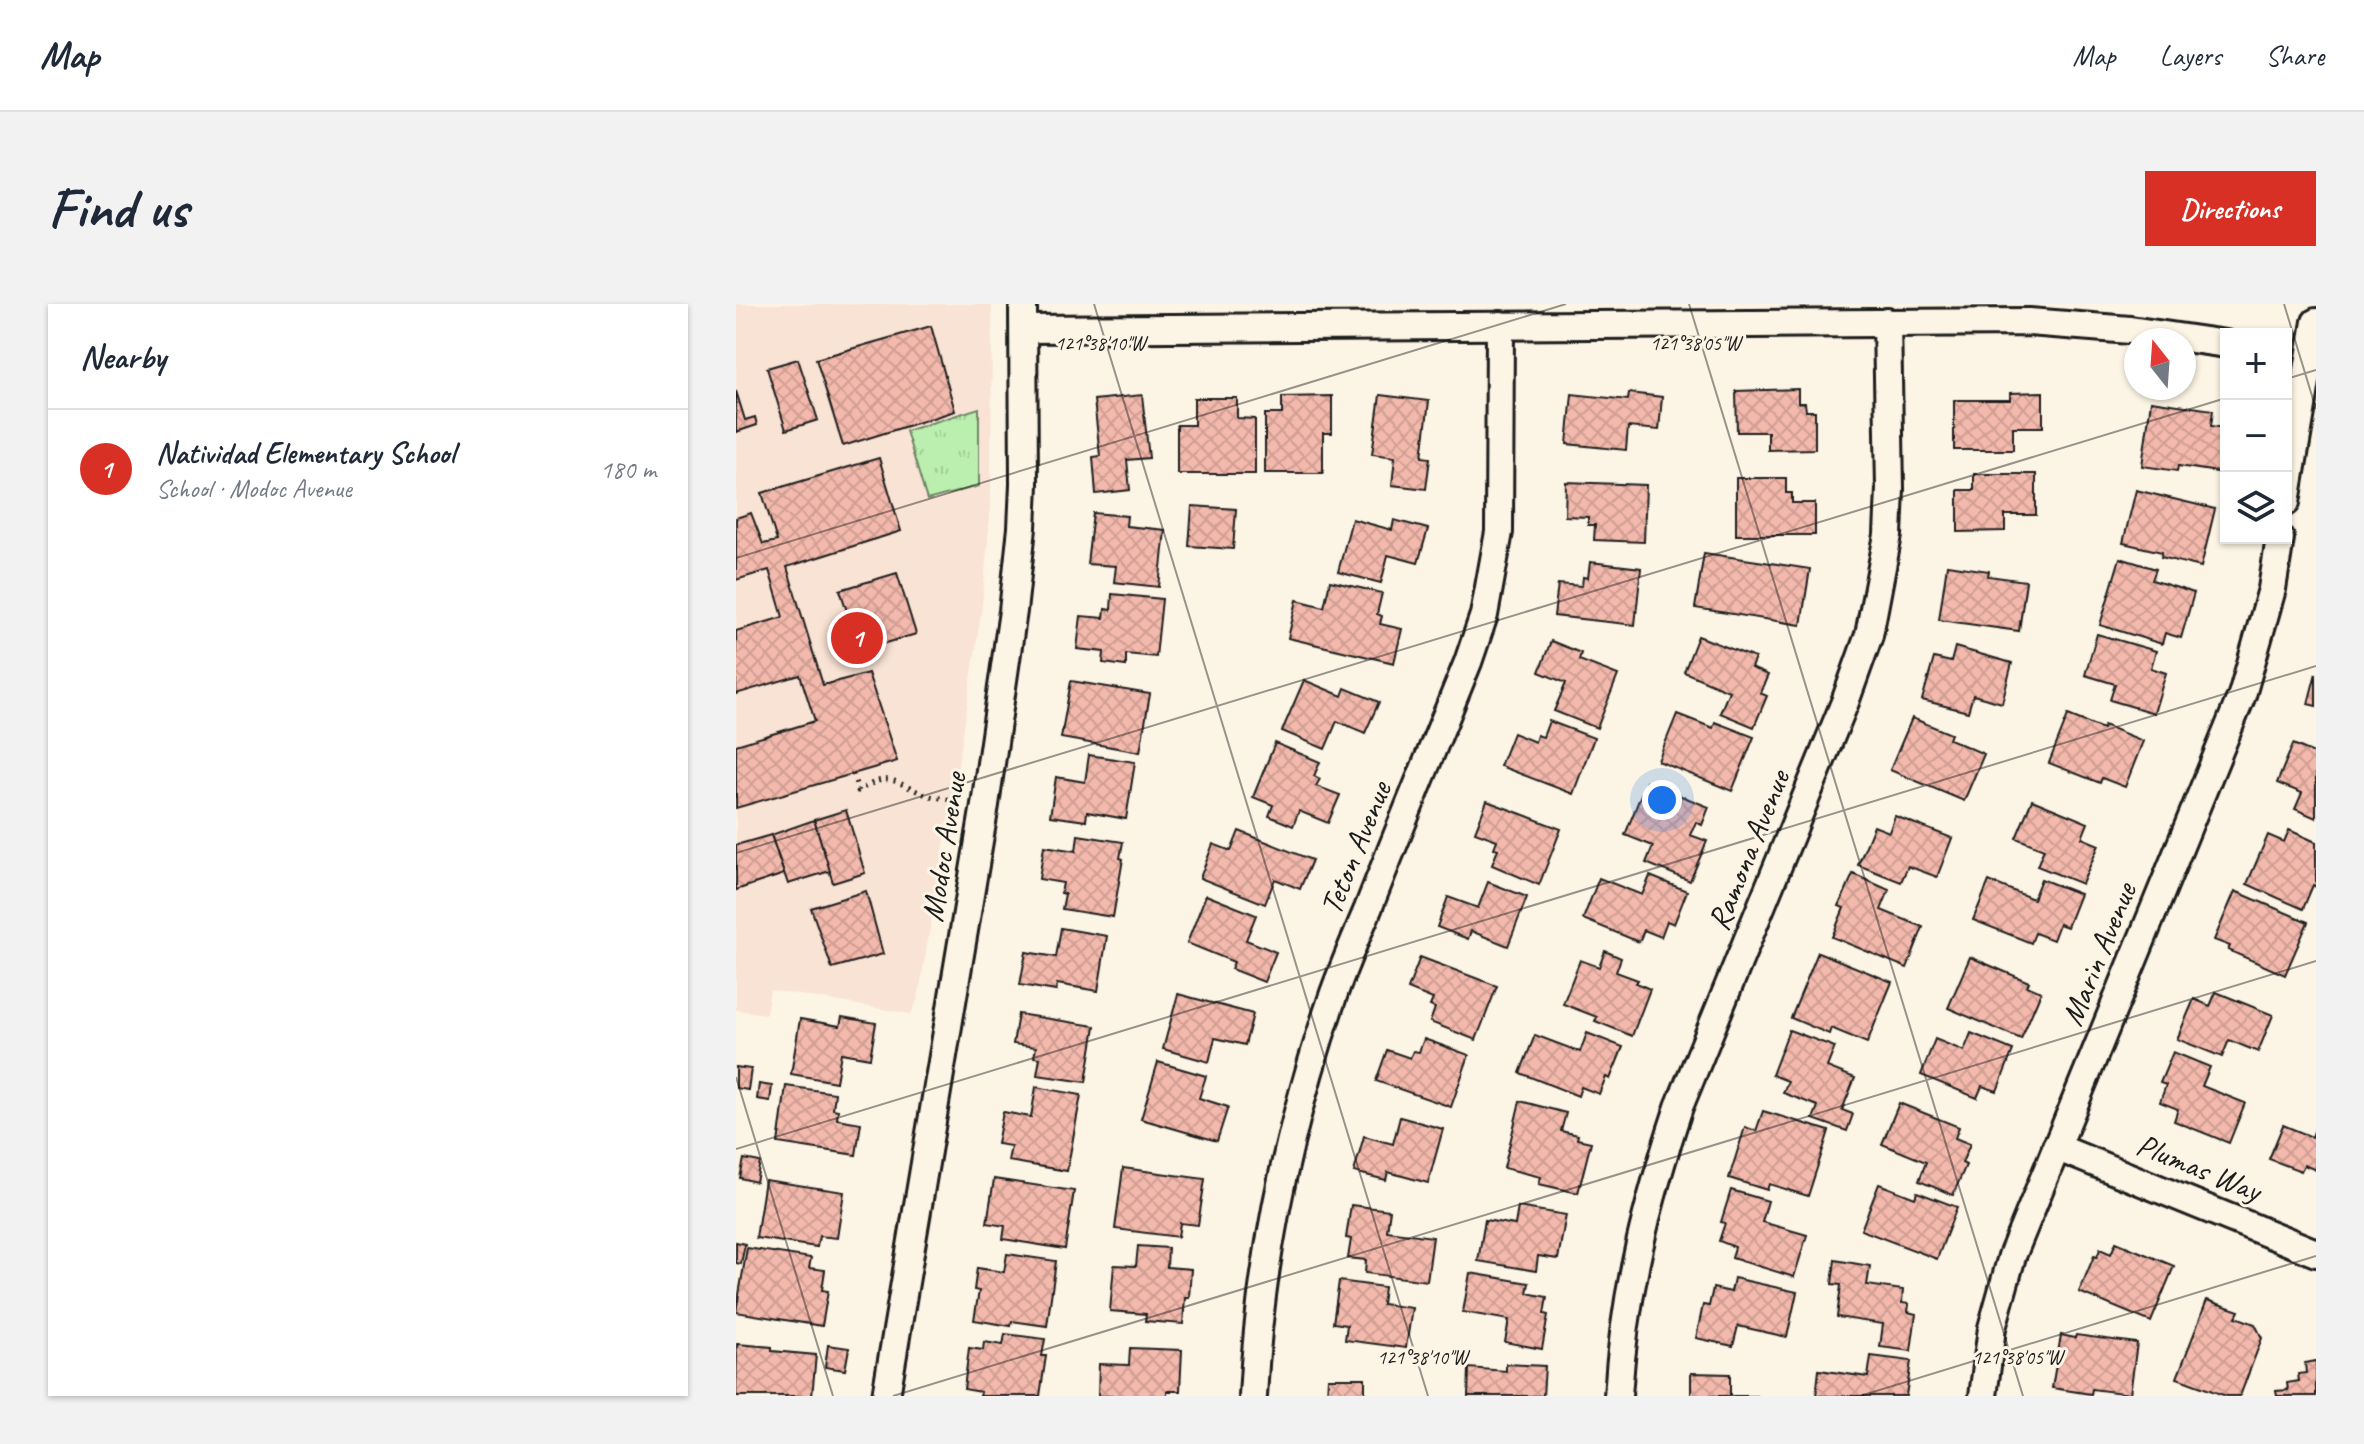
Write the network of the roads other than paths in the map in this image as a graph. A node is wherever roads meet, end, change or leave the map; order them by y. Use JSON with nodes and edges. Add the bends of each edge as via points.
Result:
{"nodes":[{"id":1,"x":1023,"y":316,"type":"edge"},
{"id":2,"x":1887,"y":322,"type":"junction"},
{"id":3,"x":2316,"y":322,"type":"edge"},
{"id":4,"x":1500,"y":325,"type":"junction"},
{"id":5,"x":2220,"y":343,"type":"edge"},
{"id":6,"x":2304,"y":357,"type":"edge"},
{"id":7,"x":2290,"y":472,"type":"edge"},
{"id":8,"x":2279,"y":544,"type":"edge"},
{"id":9,"x":2056,"y":1147,"type":"junction"},
{"id":10,"x":2316,"y":1253,"type":"edge"},
{"id":11,"x":886,"y":1396,"type":"edge"},
{"id":12,"x":1253,"y":1396,"type":"edge"},
{"id":13,"x":1618,"y":1396,"type":"edge"},
{"id":14,"x":1983,"y":1396,"type":"edge"}],
"edges":[{"from":1,"to":4,"type":"street"},
{"from":1,"to":11,"type":"street","name":"Modoc Avenue","via":[[1023,498],[1010,635]]},
{"from":2,"to":4,"type":"street"},
{"from":2,"to":5,"type":"street","via":[[2080,325]]},
{"from":2,"to":13,"type":"street","name":"Ramona Avenue","via":[[1890,489],[1876,605],[1845,702],[1660,1164],[1626,1306]]},
{"from":3,"to":6,"type":"street"},
{"from":4,"to":12,"type":"street","name":"Teton Avenue","via":[[1499,532],[1484,615],[1335,989],[1302,1095],[1269,1244]]},
{"from":6,"to":7,"type":"street"},
{"from":8,"to":9,"type":"street","name":"Marin Avenue","via":[[2242,695]]},
{"from":9,"to":10,"type":"street","name":"Plumas Way"},
{"from":9,"to":14,"type":"street","name":"Marin Avenue","via":[[2000,1294]]}]}
